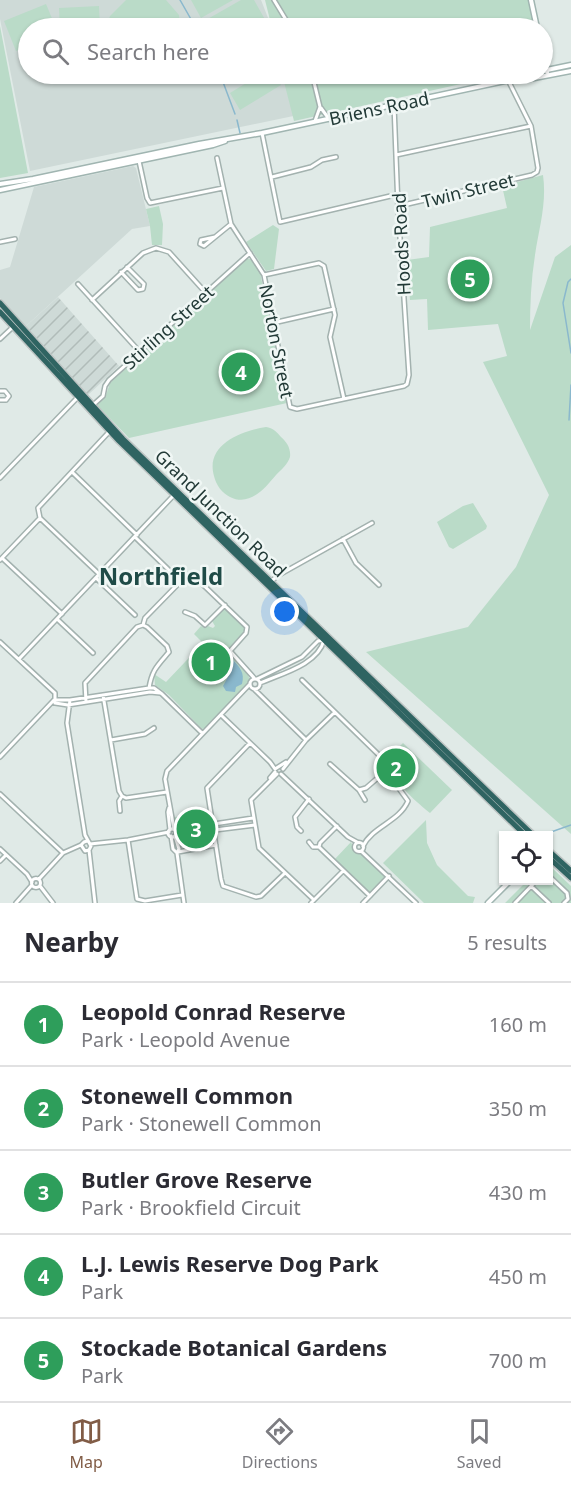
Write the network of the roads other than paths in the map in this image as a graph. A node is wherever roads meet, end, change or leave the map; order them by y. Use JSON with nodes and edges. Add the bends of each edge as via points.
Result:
{"nodes":[{"id":1,"x":274,"y":0,"type":"edge"},
{"id":2,"x":531,"y":0,"type":"edge"},
{"id":3,"x":285,"y":18,"type":"edge"},
{"id":4,"x":535,"y":18,"type":"edge"},
{"id":5,"x":553,"y":65,"type":"edge"},
{"id":6,"x":571,"y":65,"type":"edge"},
{"id":7,"x":561,"y":67,"type":"junction"},
{"id":8,"x":553,"y":70,"type":"edge"},
{"id":9,"x":571,"y":71,"type":"edge"},
{"id":10,"x":553,"y":72,"type":"edge"},
{"id":11,"x":314,"y":84,"type":"edge"},
{"id":12,"x":490,"y":84,"type":"edge"},
{"id":13,"x":510,"y":84,"type":"edge"},
{"id":14,"x":394,"y":105,"type":"junction"},
{"id":15,"x":320,"y":107,"type":"junction"},
{"id":16,"x":329,"y":119,"type":"junction"},
{"id":17,"x":315,"y":122,"type":"junction"},
{"id":18,"x":531,"y":126,"type":"junction"},
{"id":19,"x":262,"y":133,"type":"junction"},
{"id":20,"x":396,"y":155,"type":"junction"},
{"id":21,"x":336,"y":157,"type":"dead end"},
{"id":22,"x":217,"y":158,"type":"dead end"},
{"id":23,"x":138,"y":159,"type":"junction"},
{"id":24,"x":272,"y":177,"type":"junction"},
{"id":25,"x":0,"y":184,"type":"edge"},
{"id":26,"x":224,"y":188,"type":"junction"},
{"id":27,"x":0,"y":190,"type":"edge"},
{"id":28,"x":399,"y":194,"type":"junction"},
{"id":29,"x":398,"y":207,"type":"junction"},
{"id":30,"x":231,"y":224,"type":"junction"},
{"id":31,"x":215,"y":237,"type":"dead end"},
{"id":32,"x":15,"y":239,"type":"dead end"},
{"id":33,"x":0,"y":242,"type":"edge"},
{"id":34,"x":250,"y":253,"type":"junction"},
{"id":35,"x":127,"y":267,"type":"junction"},
{"id":36,"x":121,"y":272,"type":"junction"},
{"id":37,"x":264,"y":275,"type":"junction"},
{"id":38,"x":78,"y":284,"type":"dead end"},
{"id":39,"x":206,"y":293,"type":"junction"},
{"id":40,"x":92,"y":300,"type":"junction"},
{"id":41,"x":0,"y":303,"type":"edge"},
{"id":42,"x":334,"y":309,"type":"junction"},
{"id":43,"x":0,"y":312,"type":"edge"},
{"id":44,"x":273,"y":323,"type":"junction"},
{"id":45,"x":16,"y":325,"type":"junction"},
{"id":46,"x":0,"y":339,"type":"edge"},
{"id":47,"x":140,"y":352,"type":"junction"},
{"id":48,"x":59,"y":372,"type":"junction"},
{"id":49,"x":0,"y":391,"type":"edge"},
{"id":50,"x":78,"y":397,"type":"junction"},
{"id":51,"x":344,"y":399,"type":"junction"},
{"id":52,"x":0,"y":400,"type":"edge"},
{"id":53,"x":91,"y":407,"type":"junction"},
{"id":54,"x":110,"y":432,"type":"junction"},
{"id":55,"x":0,"y":470,"type":"edge"},
{"id":56,"x":72,"y":472,"type":"junction"},
{"id":57,"x":4,"y":474,"type":"junction"},
{"id":58,"x":0,"y":478,"type":"edge"},
{"id":59,"x":176,"y":493,"type":"junction"},
{"id":60,"x":40,"y":518,"type":"junction"},
{"id":61,"x":372,"y":523,"type":"dead end"},
{"id":62,"x":136,"y":536,"type":"junction"},
{"id":63,"x":343,"y":539,"type":"junction"},
{"id":64,"x":1,"y":559,"type":"edge"},
{"id":65,"x":173,"y":574,"type":"dead end"},
{"id":66,"x":98,"y":576,"type":"junction"},
{"id":67,"x":269,"y":583,"type":"junction"},
{"id":68,"x":380,"y":585,"type":"dead end"},
{"id":69,"x":225,"y":605,"type":"junction"},
{"id":70,"x":184,"y":612,"type":"dead end"},
{"id":71,"x":62,"y":614,"type":"junction"},
{"id":72,"x":135,"y":615,"type":"dead end"},
{"id":73,"x":57,"y":619,"type":"junction"},
{"id":74,"x":143,"y":625,"type":"junction"},
{"id":75,"x":326,"y":638,"type":"junction"},
{"id":76,"x":0,"y":642,"type":"edge"},
{"id":77,"x":93,"y":653,"type":"dead end"},
{"id":78,"x":19,"y":659,"type":"junction"},
{"id":79,"x":248,"y":672,"type":"junction"},
{"id":80,"x":302,"y":680,"type":"dead end"},
{"id":81,"x":258,"y":682,"type":"junction"},
{"id":82,"x":252,"y":686,"type":"junction"},
{"id":83,"x":149,"y":688,"type":"junction"},
{"id":84,"x":162,"y":694,"type":"junction"},
{"id":85,"x":103,"y":695,"type":"junction"},
{"id":86,"x":261,"y":696,"type":"junction"},
{"id":87,"x":85,"y":697,"type":"junction"},
{"id":88,"x":70,"y":700,"type":"junction"},
{"id":89,"x":104,"y":701,"type":"junction"},
{"id":90,"x":55,"y":702,"type":"junction"},
{"id":91,"x":86,"y":702,"type":"junction"},
{"id":92,"x":68,"y":705,"type":"junction"},
{"id":93,"x":335,"y":712,"type":"junction"},
{"id":94,"x":220,"y":715,"type":"junction"},
{"id":95,"x":154,"y":728,"type":"dead end"},
{"id":96,"x":202,"y":733,"type":"junction"},
{"id":97,"x":111,"y":740,"type":"junction"},
{"id":98,"x":306,"y":740,"type":"junction"},
{"id":99,"x":250,"y":743,"type":"junction"},
{"id":100,"x":0,"y":757,"type":"edge"},
{"id":101,"x":330,"y":764,"type":"dead end"},
{"id":102,"x":388,"y":769,"type":"junction"},
{"id":103,"x":279,"y":770,"type":"junction"},
{"id":104,"x":359,"y":790,"type":"junction"},
{"id":105,"x":167,"y":792,"type":"junction"},
{"id":106,"x":0,"y":794,"type":"edge"},
{"id":107,"x":122,"y":796,"type":"junction"},
{"id":108,"x":309,"y":800,"type":"junction"},
{"id":109,"x":365,"y":800,"type":"dead end"},
{"id":110,"x":120,"y":811,"type":"dead end"},
{"id":111,"x":254,"y":818,"type":"junction"},
{"id":112,"x":214,"y":824,"type":"junction"},
{"id":113,"x":255,"y":825,"type":"junction"},
{"id":114,"x":337,"y":826,"type":"junction"},
{"id":115,"x":214,"y":830,"type":"junction"},
{"id":116,"x":301,"y":831,"type":"dead end"},
{"id":117,"x":521,"y":831,"type":"edge"},
{"id":118,"x":529,"y":831,"type":"edge"},
{"id":119,"x":171,"y":833,"type":"junction"},
{"id":120,"x":368,"y":837,"type":"junction"},
{"id":121,"x":128,"y":840,"type":"junction"},
{"id":122,"x":309,"y":842,"type":"dead end"},
{"id":123,"x":357,"y":843,"type":"junction"},
{"id":124,"x":216,"y":844,"type":"junction"},
{"id":125,"x":86,"y":846,"type":"junction"},
{"id":126,"x":320,"y":847,"type":"junction"},
{"id":127,"x":363,"y":848,"type":"junction"},
{"id":128,"x":0,"y":849,"type":"edge"},
{"id":129,"x":177,"y":852,"type":"junction"},
{"id":130,"x":63,"y":853,"type":"junction"},
{"id":131,"x":553,"y":854,"type":"edge"},
{"id":132,"x":6,"y":855,"type":"junction"},
{"id":133,"x":0,"y":861,"type":"edge"},
{"id":134,"x":553,"y":862,"type":"edge"},
{"id":135,"x":343,"y":871,"type":"junction"},
{"id":136,"x":571,"y":871,"type":"edge"},
{"id":137,"x":285,"y":873,"type":"junction"},
{"id":138,"x":389,"y":876,"type":"junction"},
{"id":139,"x":571,"y":878,"type":"edge"},
{"id":140,"x":553,"y":879,"type":"edge"},
{"id":141,"x":36,"y":883,"type":"junction"},
{"id":142,"x":506,"y":885,"type":"edge"},
{"id":143,"x":531,"y":886,"type":"joint"},
{"id":144,"x":182,"y":895,"type":"junction"},
{"id":145,"x":370,"y":896,"type":"junction"},
{"id":146,"x":137,"y":898,"type":"junction"},
{"id":147,"x":493,"y":898,"type":"junction"},
{"id":148,"x":312,"y":902,"type":"edge"},
{"id":149,"x":16,"y":903,"type":"edge"},
{"id":150,"x":53,"y":903,"type":"edge"},
{"id":151,"x":95,"y":903,"type":"edge"},
{"id":152,"x":135,"y":903,"type":"edge"},
{"id":153,"x":184,"y":903,"type":"edge"},
{"id":154,"x":363,"y":903,"type":"edge"},
{"id":155,"x":416,"y":903,"type":"edge"},
{"id":156,"x":488,"y":903,"type":"edge"},
{"id":157,"x":496,"y":903,"type":"edge"},
{"id":158,"x":515,"y":903,"type":"edge"},
{"id":159,"x":549,"y":903,"type":"edge"},
{"id":160,"x":564,"y":903,"type":"edge"}],
"edges":[{"from":1,"to":3,"type":"street"},
{"from":2,"to":4,"type":"main road"},
{"from":5,"to":7,"type":"main road"},
{"from":6,"to":7,"type":"main road"},
{"from":7,"to":8,"type":"main road"},
{"from":9,"to":10,"type":"main road"},
{"from":11,"to":15,"type":"street"},
{"from":12,"to":14,"type":"main road","name":"Briens Road"},
{"from":13,"to":18,"type":"street"},
{"from":14,"to":16,"type":"main road","name":"Briens Road"},
{"from":14,"to":20,"type":"street","name":"Hoods Road"},
{"from":15,"to":16,"type":"street"},
{"from":15,"to":17,"type":"street"},
{"from":16,"to":17,"type":"main road","name":"Briens Road"},
{"from":17,"to":19,"type":"main road","name":"Briens Road"},
{"from":18,"to":20,"type":"street"},
{"from":18,"to":29,"type":"street","name":"Twin Street","via":[[537,172]]},
{"from":19,"to":23,"type":"main road","name":"Briens Road"},
{"from":19,"to":24,"type":"street"},
{"from":20,"to":28,"type":"street","name":"Hoods Road"},
{"from":21,"to":24,"type":"street"},
{"from":22,"to":26,"type":"street"},
{"from":23,"to":25,"type":"main road","name":"Briens Road"},
{"from":23,"to":26,"type":"street","via":[[149,202]]},
{"from":23,"to":27,"type":"main road","name":"Briens Road"},
{"from":24,"to":28,"type":"street","via":[[280,222]]},
{"from":26,"to":30,"type":"street"},
{"from":28,"to":29,"type":"street","name":"Hoods Road"},
{"from":29,"to":51,"type":"street","name":"Hoods Road","via":[[407,384]]},
{"from":30,"to":31,"type":"street"},
{"from":30,"to":34,"type":"street"},
{"from":32,"to":33,"type":"street"},
{"from":34,"to":37,"type":"street"},
{"from":34,"to":39,"type":"street","name":"Stirling Street"},
{"from":35,"to":36,"type":"street"},
{"from":35,"to":36,"type":"street","via":[[144,284],[143,289],[138,290]]},
{"from":35,"to":39,"type":"street","via":[[147,250],[164,249]]},
{"from":36,"to":40,"type":"street"},
{"from":37,"to":42,"type":"street","via":[[322,264]]},
{"from":37,"to":44,"type":"street","name":"Norton Street"},
{"from":38,"to":40,"type":"street"},
{"from":39,"to":47,"type":"street","name":"Stirling Street"},
{"from":40,"to":47,"type":"street"},
{"from":41,"to":45,"type":"highway","name":"Grand Junction Road"},
{"from":42,"to":44,"type":"street"},
{"from":42,"to":51,"type":"street","via":[[330,337]]},
{"from":43,"to":45,"type":"highway","name":"Grand Junction Road"},
{"from":44,"to":51,"type":"street","name":"Norton Street","via":[[290,407],[297,409]]},
{"from":45,"to":46,"type":"street"},
{"from":45,"to":48,"type":"highway","name":"Grand Junction Road"},
{"from":47,"to":53,"type":"street","name":"Stirling Street","via":[[109,380],[103,396]]},
{"from":48,"to":50,"type":"highway","name":"Grand Junction Road"},
{"from":48,"to":53,"type":"highway","name":"Grand Junction Road"},
{"from":49,"to":52,"type":"street","via":[[9,396]]},
{"from":50,"to":53,"type":"highway","name":"Grand Junction Road"},
{"from":50,"to":57,"type":"street"},
{"from":53,"to":54,"type":"highway","name":"Grand Junction Road"},
{"from":53,"to":59,"type":"highway","name":"Grand Junction Road"},
{"from":54,"to":56,"type":"street"},
{"from":54,"to":59,"type":"highway","name":"Grand Junction Road"},
{"from":55,"to":57,"type":"street"},
{"from":56,"to":60,"type":"street","via":[[38,508]]},
{"from":56,"to":62,"type":"street"},
{"from":57,"to":58,"type":"street"},
{"from":59,"to":62,"type":"street"},
{"from":59,"to":67,"type":"highway","name":"Grand Junction Road"},
{"from":60,"to":64,"type":"street"},
{"from":60,"to":66,"type":"street"},
{"from":61,"to":63,"type":"street"},
{"from":62,"to":65,"type":"street"},
{"from":62,"to":66,"type":"street"},
{"from":63,"to":67,"type":"street"},
{"from":63,"to":68,"type":"street","via":[[356,563]]},
{"from":64,"to":71,"type":"street"},
{"from":66,"to":71,"type":"street"},
{"from":66,"to":72,"type":"street"},
{"from":67,"to":75,"type":"highway","name":"Grand Junction Road"},
{"from":69,"to":70,"type":"street","via":[[205,625]]},
{"from":69,"to":74,"type":"street","via":[[190,574],[145,618]]},
{"from":69,"to":79,"type":"street","via":[[247,627],[230,651]]},
{"from":71,"to":73,"type":"street"},
{"from":73,"to":77,"type":"street"},
{"from":73,"to":78,"type":"street"},
{"from":74,"to":83,"type":"street","via":[[169,652],[154,669]]},
{"from":74,"to":87,"type":"street","via":[[85,683]]},
{"from":75,"to":81,"type":"street"},
{"from":75,"to":81,"type":"street","via":[[308,661]]},
{"from":75,"to":117,"type":"highway","name":"Grand Junction Road"},
{"from":75,"to":118,"type":"highway","name":"Grand Junction Road"},
{"from":76,"to":78,"type":"street"},
{"from":78,"to":90,"type":"street","via":[[55,693]]},
{"from":79,"to":81,"type":"street"},
{"from":79,"to":82,"type":"street"},
{"from":80,"to":93,"type":"street"},
{"from":81,"to":82,"type":"street"},
{"from":81,"to":82,"type":"street"},
{"from":81,"to":86,"type":"street"},
{"from":82,"to":86,"type":"street"},
{"from":82,"to":94,"type":"street"},
{"from":83,"to":84,"type":"street"},
{"from":83,"to":85,"type":"street"},
{"from":84,"to":89,"type":"street"},
{"from":84,"to":96,"type":"street"},
{"from":85,"to":87,"type":"street"},
{"from":85,"to":89,"type":"street"},
{"from":86,"to":98,"type":"street"},
{"from":87,"to":88,"type":"street"},
{"from":87,"to":91,"type":"street"},
{"from":88,"to":90,"type":"street"},
{"from":88,"to":92,"type":"street"},
{"from":89,"to":91,"type":"street"},
{"from":89,"to":97,"type":"street"},
{"from":90,"to":92,"type":"street"},
{"from":90,"to":100,"type":"street"},
{"from":91,"to":92,"type":"street"},
{"from":92,"to":125,"type":"street","via":[[67,723]]},
{"from":93,"to":98,"type":"street"},
{"from":93,"to":102,"type":"street","via":[[384,760]]},
{"from":94,"to":96,"type":"street"},
{"from":94,"to":99,"type":"street"},
{"from":95,"to":97,"type":"street","via":[[145,734]]},
{"from":96,"to":105,"type":"street","via":[[167,771]]},
{"from":97,"to":107,"type":"street"},
{"from":98,"to":103,"type":"street"},
{"from":99,"to":103,"type":"street"},
{"from":99,"to":112,"type":"street","via":[[207,789]]},
{"from":101,"to":104,"type":"street"},
{"from":102,"to":104,"type":"street"},
{"from":102,"to":120,"type":"street","via":[[407,804]]},
{"from":103,"to":108,"type":"street"},
{"from":103,"to":111,"type":"street","via":[[251,800]]},
{"from":104,"to":109,"type":"street"},
{"from":105,"to":107,"type":"street"},
{"from":105,"to":119,"type":"street"},
{"from":106,"to":130,"type":"street"},
{"from":107,"to":110,"type":"street"},
{"from":108,"to":114,"type":"street"},
{"from":108,"to":116,"type":"street","via":[[295,817]]},
{"from":111,"to":112,"type":"street"},
{"from":111,"to":113,"type":"street"},
{"from":112,"to":115,"type":"street"},
{"from":113,"to":115,"type":"street"},
{"from":113,"to":137,"type":"street","via":[[259,848]]},
{"from":114,"to":123,"type":"street"},
{"from":114,"to":126,"type":"street"},
{"from":115,"to":124,"type":"street"},
{"from":119,"to":121,"type":"street"},
{"from":119,"to":129,"type":"street"},
{"from":120,"to":123,"type":"street"},
{"from":120,"to":127,"type":"street"},
{"from":121,"to":125,"type":"street"},
{"from":121,"to":146,"type":"street"},
{"from":122,"to":126,"type":"street"},
{"from":123,"to":127,"type":"street"},
{"from":123,"to":127,"type":"street","via":[[356,851]]},
{"from":124,"to":129,"type":"street"},
{"from":124,"to":137,"type":"street","via":[[223,886],[261,896]]},
{"from":125,"to":130,"type":"street"},
{"from":125,"to":151,"type":"street"},
{"from":126,"to":135,"type":"street"},
{"from":127,"to":138,"type":"street"},
{"from":128,"to":132,"type":"street"},
{"from":129,"to":144,"type":"street"},
{"from":130,"to":141,"type":"street"},
{"from":131,"to":136,"type":"highway"},
{"from":132,"to":133,"type":"street"},
{"from":132,"to":141,"type":"street"},
{"from":134,"to":139,"type":"highway"},
{"from":135,"to":145,"type":"street"},
{"from":135,"to":148,"type":"street"},
{"from":137,"to":148,"type":"street"},
{"from":138,"to":145,"type":"street"},
{"from":138,"to":155,"type":"street"},
{"from":140,"to":160,"type":"street","via":[[567,893]]},
{"from":141,"to":149,"type":"street"},
{"from":141,"to":150,"type":"street"},
{"from":142,"to":147,"type":"main road"},
{"from":143,"to":158,"type":"street"},
{"from":143,"to":159,"type":"street"},
{"from":144,"to":146,"type":"street","via":[[145,901]]},
{"from":144,"to":153,"type":"street"},
{"from":145,"to":154,"type":"street"},
{"from":146,"to":152,"type":"street"},
{"from":147,"to":156,"type":"main road"},
{"from":147,"to":157,"type":"street"}]}
